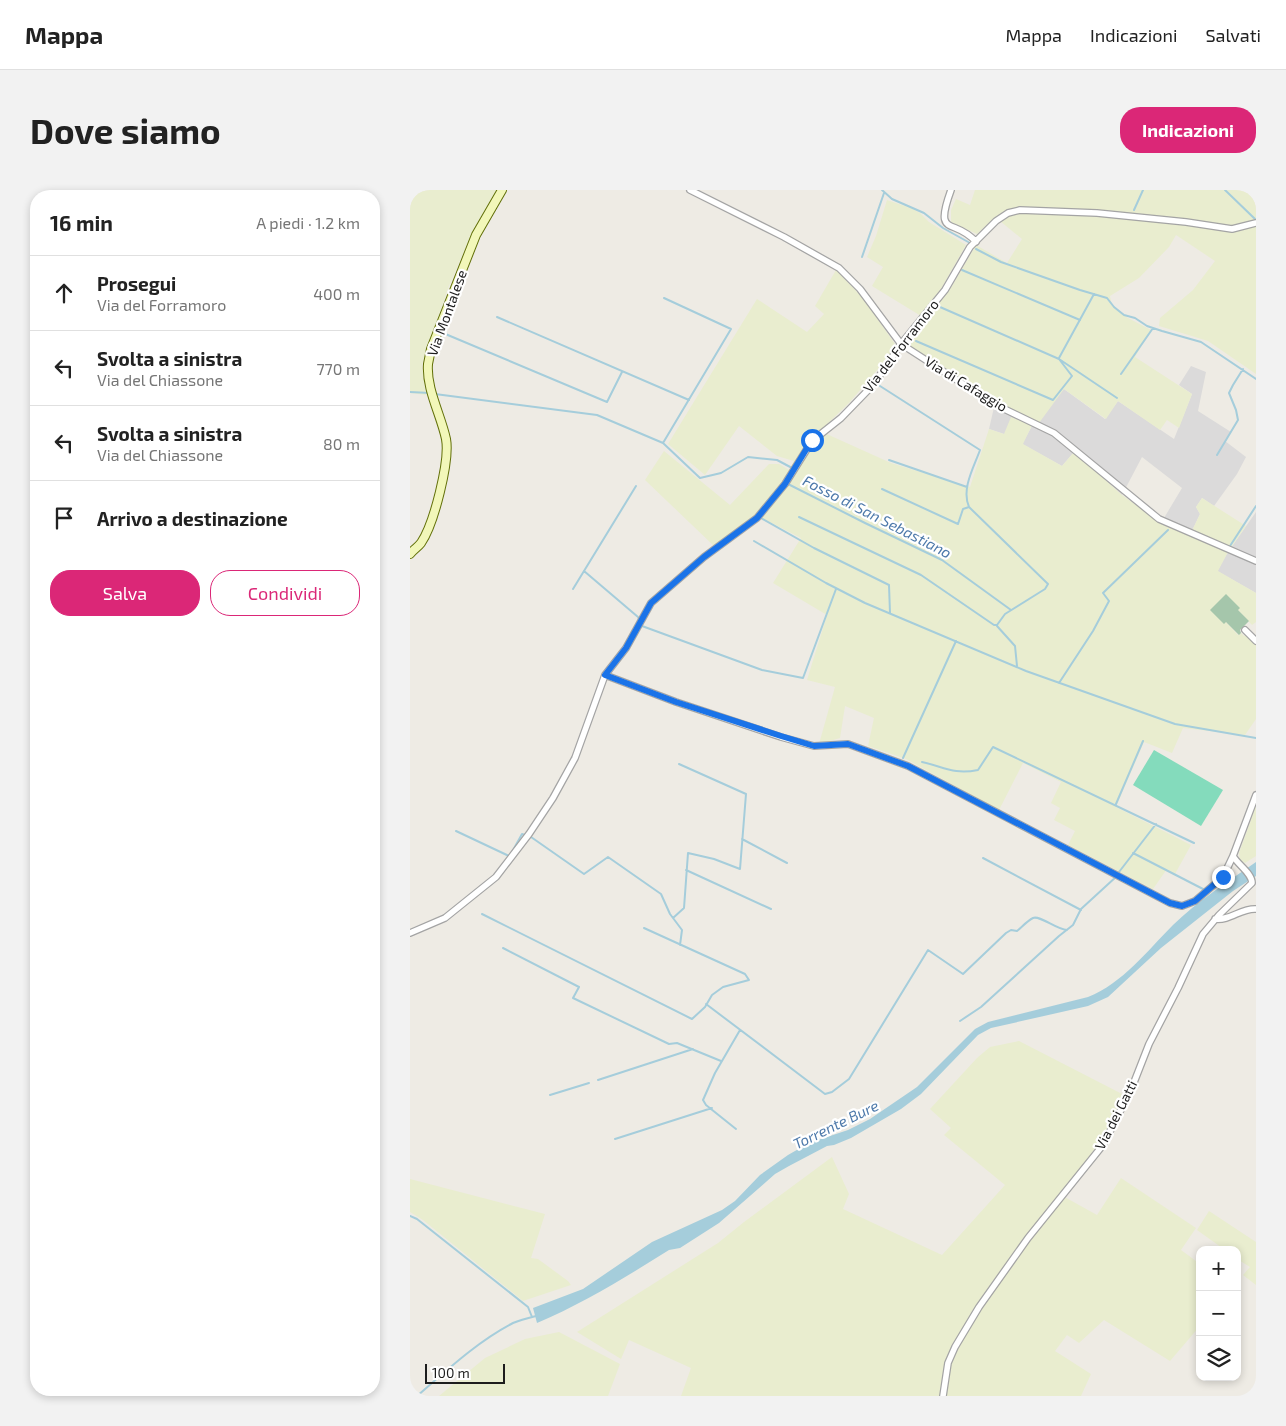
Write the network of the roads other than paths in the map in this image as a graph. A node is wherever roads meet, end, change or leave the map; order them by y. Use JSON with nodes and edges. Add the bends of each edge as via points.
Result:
{"nodes":[{"id":1,"x":502,"y":190,"type":"edge"},
{"id":2,"x":690,"y":190,"type":"edge"},
{"id":3,"x":952,"y":190,"type":"edge"},
{"id":4,"x":1256,"y":223,"type":"edge"},
{"id":5,"x":976,"y":242,"type":"junction"},
{"id":6,"x":901,"y":344,"type":"junction"},
{"id":7,"x":410,"y":554,"type":"edge"},
{"id":8,"x":1256,"y":562,"type":"edge"},
{"id":9,"x":1245,"y":630,"type":"dead end"},
{"id":10,"x":1256,"y":641,"type":"edge"},
{"id":11,"x":605,"y":675,"type":"junction"},
{"id":12,"x":1256,"y":795,"type":"edge"},
{"id":13,"x":1233,"y":856,"type":"junction"},
{"id":14,"x":1256,"y":909,"type":"edge"},
{"id":15,"x":1215,"y":919,"type":"junction"},
{"id":16,"x":410,"y":933,"type":"edge"},
{"id":17,"x":943,"y":1396,"type":"edge"}],
"edges":[{"from":1,"to":7,"type":"main road","name":"Via Montalese","via":[[476,235],[432,349],[428,365],[430,381],[447,454],[444,476],[430,521],[421,543]]},
{"from":2,"to":6,"type":"street","name":"Via di Cafaggio","via":[[839,268],[860,289]]},
{"from":3,"to":5,"type":"street","via":[[944,211],[945,221]]},
{"from":4,"to":5,"type":"street","name":"Via del Forramoro","via":[[1232,229],[1097,212],[1020,210],[1002,217]]},
{"from":5,"to":6,"type":"street","name":"Via del Forramoro","via":[[945,290]]},
{"from":6,"to":8,"type":"street","name":"Via di Cafaggio","via":[[994,404],[1054,433],[1159,519]]},
{"from":6,"to":11,"type":"street","name":"Via del Forramoro","via":[[874,384],[841,418],[812,440],[785,484],[757,518],[704,557],[651,603],[626,648]]},
{"from":9,"to":10,"type":"street"},
{"from":11,"to":13,"type":"street","via":[[789,739],[814,746],[848,744],[908,766],[1170,903],[1182,906],[1195,901],[1223,877]]},
{"from":11,"to":16,"type":"street","name":"Via del Forramoro","via":[[574,758],[529,834],[496,877],[445,918]]},
{"from":12,"to":13,"type":"street"},
{"from":13,"to":15,"type":"street","name":"Via dei Gatti","via":[[1252,879],[1250,886]]},
{"from":14,"to":15,"type":"street","via":[[1243,910],[1224,920]]},
{"from":15,"to":17,"type":"street","name":"Via dei Gatti","via":[[1200,939],[1104,1145],[1028,1238],[979,1308],[954,1347]]}]}
